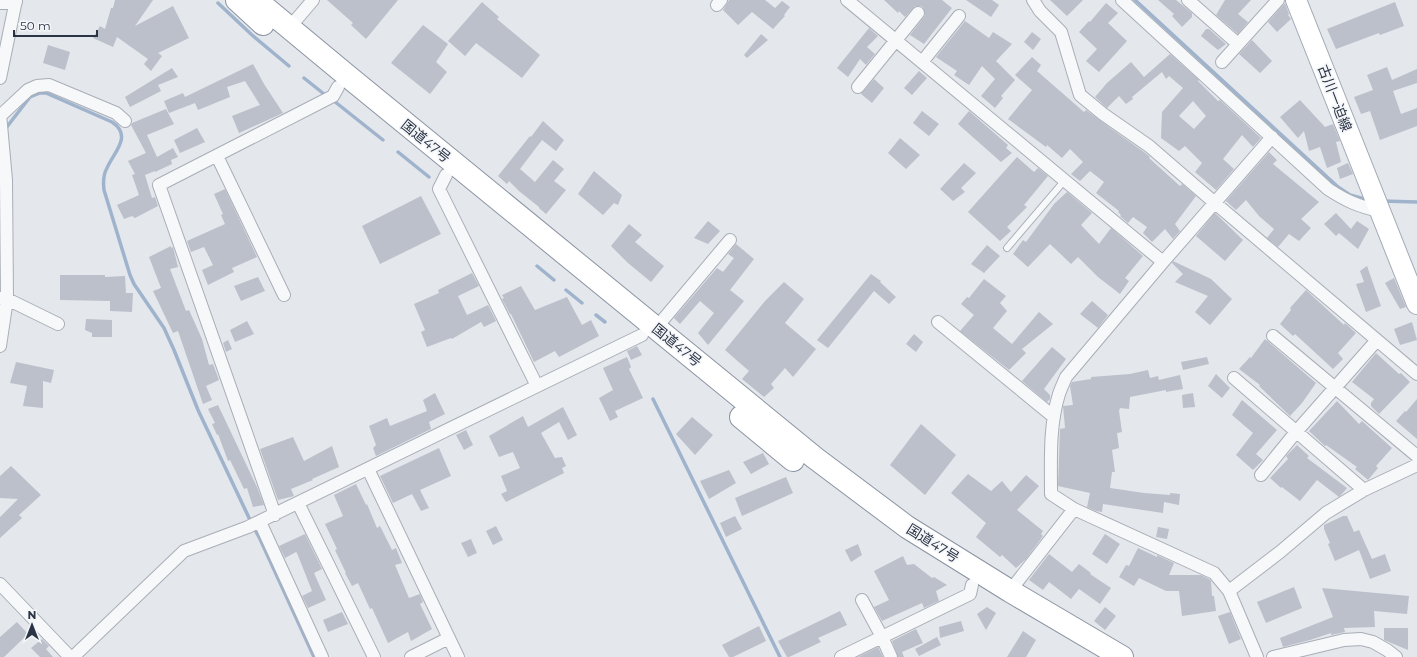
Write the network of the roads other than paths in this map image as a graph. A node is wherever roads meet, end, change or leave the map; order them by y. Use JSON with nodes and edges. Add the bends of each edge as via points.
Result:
{"nodes":[{"id":1,"x":237,"y":0,"type":"edge"},
{"id":2,"x":256,"y":0,"type":"edge"},
{"id":3,"x":313,"y":0,"type":"edge"},
{"id":4,"x":848,"y":0,"type":"edge"},
{"id":5,"x":1033,"y":0,"type":"edge"},
{"id":6,"x":1122,"y":0,"type":"edge"},
{"id":7,"x":1188,"y":0,"type":"edge"},
{"id":8,"x":1278,"y":0,"type":"edge"},
{"id":9,"x":1296,"y":0,"type":"edge"},
{"id":10,"x":16,"y":1,"type":"edge"},
{"id":11,"x":0,"y":3,"type":"edge"},
{"id":12,"x":918,"y":12,"type":"dead end"},
{"id":13,"x":959,"y":16,"type":"dead end"},
{"id":14,"x":289,"y":28,"type":"junction"},
{"id":15,"x":896,"y":40,"type":"junction"},
{"id":16,"x":1238,"y":44,"type":"junction"},
{"id":17,"x":922,"y":62,"type":"junction"},
{"id":18,"x":1222,"y":62,"type":"dead end"},
{"id":19,"x":0,"y":78,"type":"edge"},
{"id":20,"x":338,"y":87,"type":"junction"},
{"id":21,"x":858,"y":87,"type":"dead end"},
{"id":22,"x":125,"y":121,"type":"dead end"},
{"id":23,"x":1,"y":122,"type":"edge"},
{"id":24,"x":1272,"y":137,"type":"junction"},
{"id":25,"x":2,"y":148,"type":"edge"},
{"id":26,"x":217,"y":156,"type":"junction"},
{"id":27,"x":446,"y":175,"type":"junction"},
{"id":28,"x":1065,"y":180,"type":"junction"},
{"id":29,"x":1215,"y":203,"type":"junction"},
{"id":30,"x":1377,"y":205,"type":"junction"},
{"id":31,"x":730,"y":240,"type":"dead end"},
{"id":32,"x":1007,"y":248,"type":"dead end"},
{"id":33,"x":1163,"y":262,"type":"junction"},
{"id":34,"x":284,"y":295,"type":"dead end"},
{"id":35,"x":3,"y":298,"type":"edge"},
{"id":36,"x":1417,"y":304,"type":"edge"},
{"id":37,"x":938,"y":322,"type":"dead end"},
{"id":38,"x":58,"y":324,"type":"dead end"},
{"id":39,"x":649,"y":332,"type":"junction"},
{"id":40,"x":1273,"y":336,"type":"dead end"},
{"id":41,"x":1377,"y":340,"type":"junction"},
{"id":42,"x":0,"y":346,"type":"edge"},
{"id":43,"x":1417,"y":374,"type":"edge"},
{"id":44,"x":1234,"y":378,"type":"dead end"},
{"id":45,"x":538,"y":386,"type":"junction"},
{"id":46,"x":1334,"y":387,"type":"junction"},
{"id":47,"x":1054,"y":417,"type":"junction"},
{"id":48,"x":1296,"y":432,"type":"junction"},
{"id":49,"x":1417,"y":456,"type":"edge"},
{"id":50,"x":1417,"y":465,"type":"edge"},
{"id":51,"x":368,"y":470,"type":"junction"},
{"id":52,"x":1261,"y":475,"type":"dead end"},
{"id":53,"x":1364,"y":490,"type":"junction"},
{"id":54,"x":298,"y":503,"type":"junction"},
{"id":55,"x":1074,"y":509,"type":"junction"},
{"id":56,"x":275,"y":515,"type":"junction"},
{"id":57,"x":255,"y":524,"type":"junction"},
{"id":58,"x":0,"y":584,"type":"edge"},
{"id":59,"x":972,"y":585,"type":"junction"},
{"id":60,"x":1010,"y":591,"type":"junction"},
{"id":61,"x":1229,"y":591,"type":"junction"},
{"id":62,"x":862,"y":600,"type":"dead end"},
{"id":63,"x":882,"y":637,"type":"junction"},
{"id":64,"x":449,"y":638,"type":"junction"},
{"id":65,"x":70,"y":657,"type":"edge"},
{"id":66,"x":74,"y":657,"type":"edge"},
{"id":67,"x":322,"y":657,"type":"edge"},
{"id":68,"x":374,"y":657,"type":"edge"},
{"id":69,"x":411,"y":657,"type":"edge"},
{"id":70,"x":458,"y":657,"type":"edge"},
{"id":71,"x":841,"y":657,"type":"edge"},
{"id":72,"x":891,"y":657,"type":"edge"},
{"id":73,"x":1093,"y":657,"type":"edge"},
{"id":74,"x":1122,"y":657,"type":"edge"},
{"id":75,"x":1257,"y":657,"type":"edge"},
{"id":76,"x":1273,"y":657,"type":"edge"},
{"id":77,"x":1396,"y":657,"type":"edge"}],
"edges":[{"from":1,"to":20,"type":"highway","name":"国道47号"},
{"from":2,"to":14,"type":"highway","name":"国道47号"},
{"from":3,"to":14,"type":"street"},
{"from":4,"to":15,"type":"street"},
{"from":5,"to":29,"type":"street","via":[[1061,32],[1080,95],[1149,146]]},
{"from":6,"to":24,"type":"street"},
{"from":7,"to":16,"type":"street"},
{"from":8,"to":16,"type":"street"},
{"from":9,"to":30,"type":"main road","name":"古川一迫線"},
{"from":10,"to":11,"type":"street"},
{"from":10,"to":19,"type":"street"},
{"from":12,"to":15,"type":"street"},
{"from":13,"to":17,"type":"street"},
{"from":14,"to":39,"type":"highway","name":"国道47号"},
{"from":15,"to":17,"type":"street"},
{"from":15,"to":21,"type":"street"},
{"from":16,"to":18,"type":"street"},
{"from":17,"to":28,"type":"street"},
{"from":20,"to":26,"type":"street","via":[[333,96]]},
{"from":20,"to":27,"type":"highway","name":"国道47号"},
{"from":22,"to":23,"type":"street","via":[[116,113],[49,85],[28,90]]},
{"from":23,"to":25,"type":"street"},
{"from":24,"to":29,"type":"street"},
{"from":24,"to":30,"type":"street","via":[[1342,198],[1358,206]]},
{"from":25,"to":35,"type":"street","via":[[6,180]]},
{"from":26,"to":34,"type":"street"},
{"from":26,"to":56,"type":"street","via":[[159,185]]},
{"from":27,"to":39,"type":"highway","name":"国道47号"},
{"from":27,"to":45,"type":"street","via":[[439,189]]},
{"from":28,"to":32,"type":"lane"},
{"from":28,"to":33,"type":"street"},
{"from":29,"to":33,"type":"street"},
{"from":29,"to":41,"type":"street"},
{"from":30,"to":36,"type":"main road","name":"古川一迫線"},
{"from":31,"to":39,"type":"street"},
{"from":33,"to":47,"type":"street","via":[[1066,376]]},
{"from":35,"to":38,"type":"street"},
{"from":35,"to":42,"type":"street"},
{"from":37,"to":47,"type":"street"},
{"from":39,"to":45,"type":"street"},
{"from":39,"to":59,"type":"highway","name":"国道47号","via":[[768,440],[870,519]]},
{"from":39,"to":60,"type":"highway","name":"国道47号","via":[[894,518]]},
{"from":40,"to":46,"type":"street"},
{"from":41,"to":43,"type":"street"},
{"from":41,"to":46,"type":"street"},
{"from":44,"to":48,"type":"street"},
{"from":45,"to":51,"type":"street"},
{"from":46,"to":48,"type":"street"},
{"from":46,"to":49,"type":"street"},
{"from":47,"to":55,"type":"street","via":[[1051,494]]},
{"from":48,"to":52,"type":"street"},
{"from":48,"to":53,"type":"street"},
{"from":50,"to":53,"type":"street"},
{"from":51,"to":54,"type":"street"},
{"from":51,"to":64,"type":"street"},
{"from":53,"to":61,"type":"street","via":[[1326,514]]},
{"from":54,"to":56,"type":"street"},
{"from":54,"to":68,"type":"street"},
{"from":55,"to":60,"type":"street"},
{"from":55,"to":61,"type":"street","via":[[1205,568],[1220,578]]},
{"from":56,"to":57,"type":"street"},
{"from":57,"to":66,"type":"street","via":[[184,551]]},
{"from":57,"to":67,"type":"street"},
{"from":58,"to":65,"type":"street"},
{"from":59,"to":63,"type":"street","via":[[970,594]]},
{"from":59,"to":73,"type":"highway","name":"国道47号"},
{"from":60,"to":74,"type":"highway","name":"国道47号"},
{"from":61,"to":75,"type":"street"},
{"from":62,"to":63,"type":"street"},
{"from":63,"to":71,"type":"street"},
{"from":63,"to":72,"type":"street"},
{"from":64,"to":69,"type":"street"},
{"from":64,"to":70,"type":"street"},
{"from":76,"to":77,"type":"street","via":[[1344,640],[1360,639],[1373,642]]}]}
